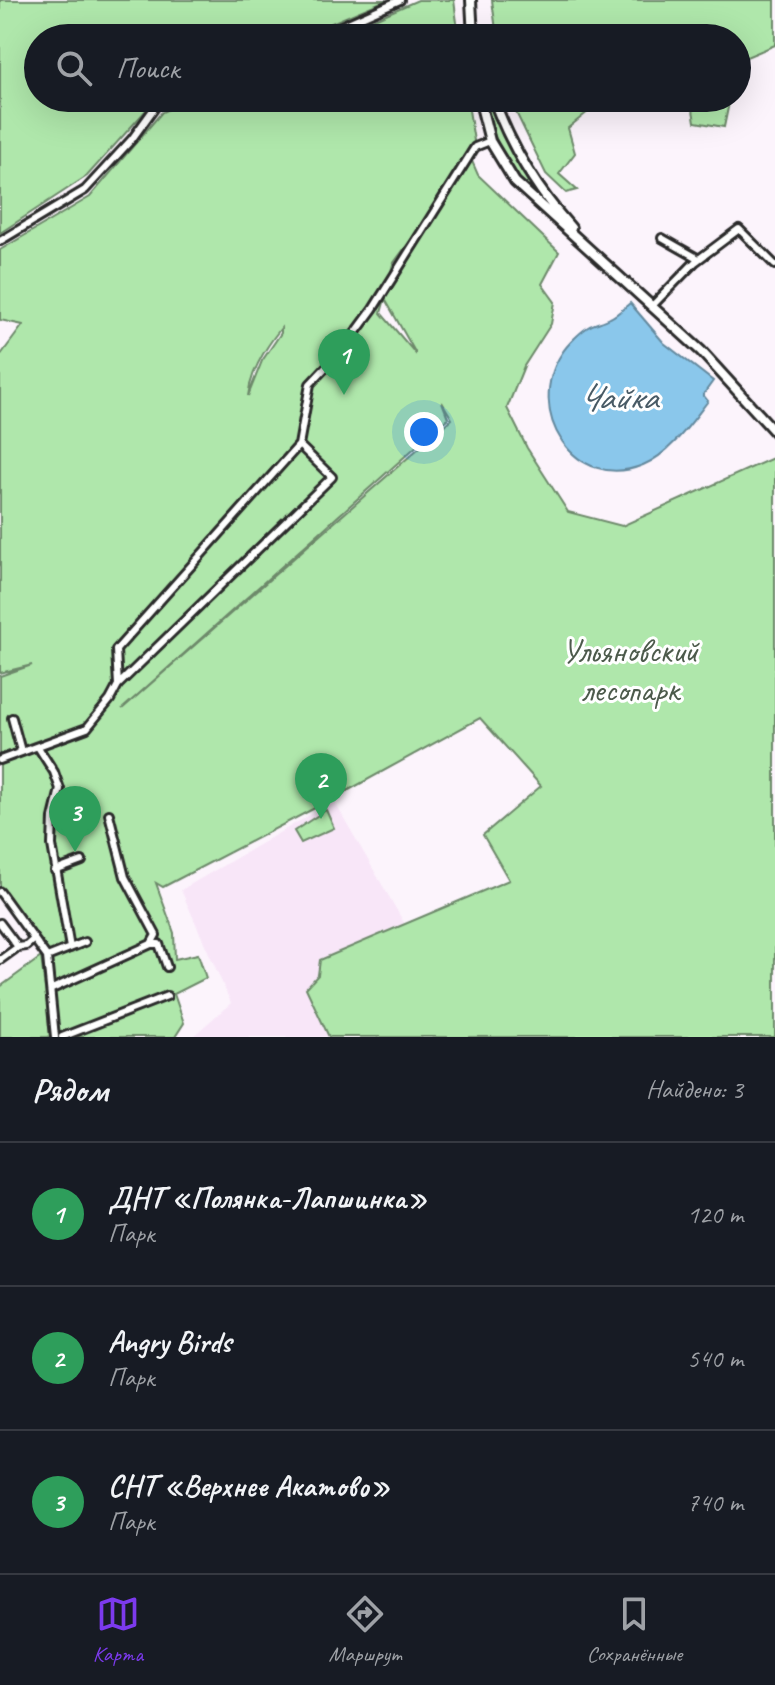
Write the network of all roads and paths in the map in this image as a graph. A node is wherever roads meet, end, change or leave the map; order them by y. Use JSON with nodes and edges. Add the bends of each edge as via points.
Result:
{"nodes":[{"id":1,"x":400,"y":0,"type":"edge"},
{"id":2,"x":471,"y":0,"type":"edge"},
{"id":3,"x":346,"y":24,"type":"edge"},
{"id":4,"x":473,"y":24,"type":"edge"},
{"id":5,"x":152,"y":112,"type":"edge"},
{"id":6,"x":483,"y":112,"type":"edge"},
{"id":7,"x":499,"y":112,"type":"edge"},
{"id":8,"x":490,"y":141,"type":"junction"},
{"id":9,"x":662,"y":238,"type":"dead end"},
{"id":10,"x":0,"y":241,"type":"edge"},
{"id":11,"x":582,"y":241,"type":"junction"},
{"id":12,"x":699,"y":259,"type":"junction"},
{"id":13,"x":775,"y":265,"type":"edge"},
{"id":14,"x":653,"y":305,"type":"junction"},
{"id":15,"x":775,"y":432,"type":"edge"},
{"id":16,"x":299,"y":445,"type":"junction"},
{"id":17,"x":118,"y":685,"type":"junction"},
{"id":18,"x":12,"y":718,"type":"dead end"},
{"id":19,"x":38,"y":747,"type":"junction"},
{"id":20,"x":21,"y":751,"type":"junction"},
{"id":21,"x":0,"y":760,"type":"edge"},
{"id":22,"x":109,"y":814,"type":"dead end"},
{"id":23,"x":82,"y":861,"type":"dead end"},
{"id":24,"x":55,"y":871,"type":"junction"},
{"id":25,"x":0,"y":892,"type":"edge"},
{"id":26,"x":0,"y":923,"type":"edge"},
{"id":27,"x":34,"y":939,"type":"junction"},
{"id":28,"x":85,"y":942,"type":"dead end"},
{"id":29,"x":151,"y":944,"type":"junction"},
{"id":30,"x":18,"y":947,"type":"junction"},
{"id":31,"x":70,"y":948,"type":"junction"},
{"id":32,"x":47,"y":957,"type":"junction"},
{"id":33,"x":0,"y":960,"type":"edge"},
{"id":34,"x":167,"y":967,"type":"dead end"},
{"id":35,"x":52,"y":989,"type":"junction"},
{"id":36,"x":167,"y":996,"type":"dead end"},
{"id":37,"x":55,"y":1037,"type":"edge"},
{"id":38,"x":62,"y":1037,"type":"edge"}],
"edges":[{"from":1,"to":3,"type":"street"},
{"from":2,"to":4,"type":"main road"},
{"from":5,"to":10,"type":"street","via":[[85,190]]},
{"from":6,"to":8,"type":"main road"},
{"from":7,"to":11,"type":"main road","via":[[534,183]]},
{"from":8,"to":11,"type":"main road","via":[[515,182]]},
{"from":8,"to":16,"type":"street","via":[[475,147],[373,309],[310,384]]},
{"from":9,"to":12,"type":"street"},
{"from":11,"to":14,"type":"main road"},
{"from":12,"to":13,"type":"street","via":[[739,229]]},
{"from":12,"to":14,"type":"street"},
{"from":14,"to":15,"type":"main road"},
{"from":16,"to":17,"type":"street","via":[[116,650]]},
{"from":16,"to":17,"type":"street","via":[[332,477]]},
{"from":17,"to":19,"type":"street","via":[[87,728]]},
{"from":18,"to":20,"type":"street"},
{"from":19,"to":20,"type":"street"},
{"from":19,"to":24,"type":"street","via":[[60,789],[52,833]]},
{"from":20,"to":21,"type":"street"},
{"from":22,"to":29,"type":"street","via":[[125,877],[156,935]]},
{"from":23,"to":24,"type":"street"},
{"from":24,"to":31,"type":"street"},
{"from":25,"to":27,"type":"street"},
{"from":26,"to":30,"type":"street"},
{"from":27,"to":30,"type":"street"},
{"from":27,"to":32,"type":"street"},
{"from":28,"to":31,"type":"street"},
{"from":29,"to":34,"type":"street","via":[[159,944]]},
{"from":29,"to":35,"type":"street"},
{"from":30,"to":33,"type":"street"},
{"from":31,"to":32,"type":"street"},
{"from":32,"to":35,"type":"street"},
{"from":35,"to":37,"type":"street"},
{"from":36,"to":38,"type":"street"}]}
